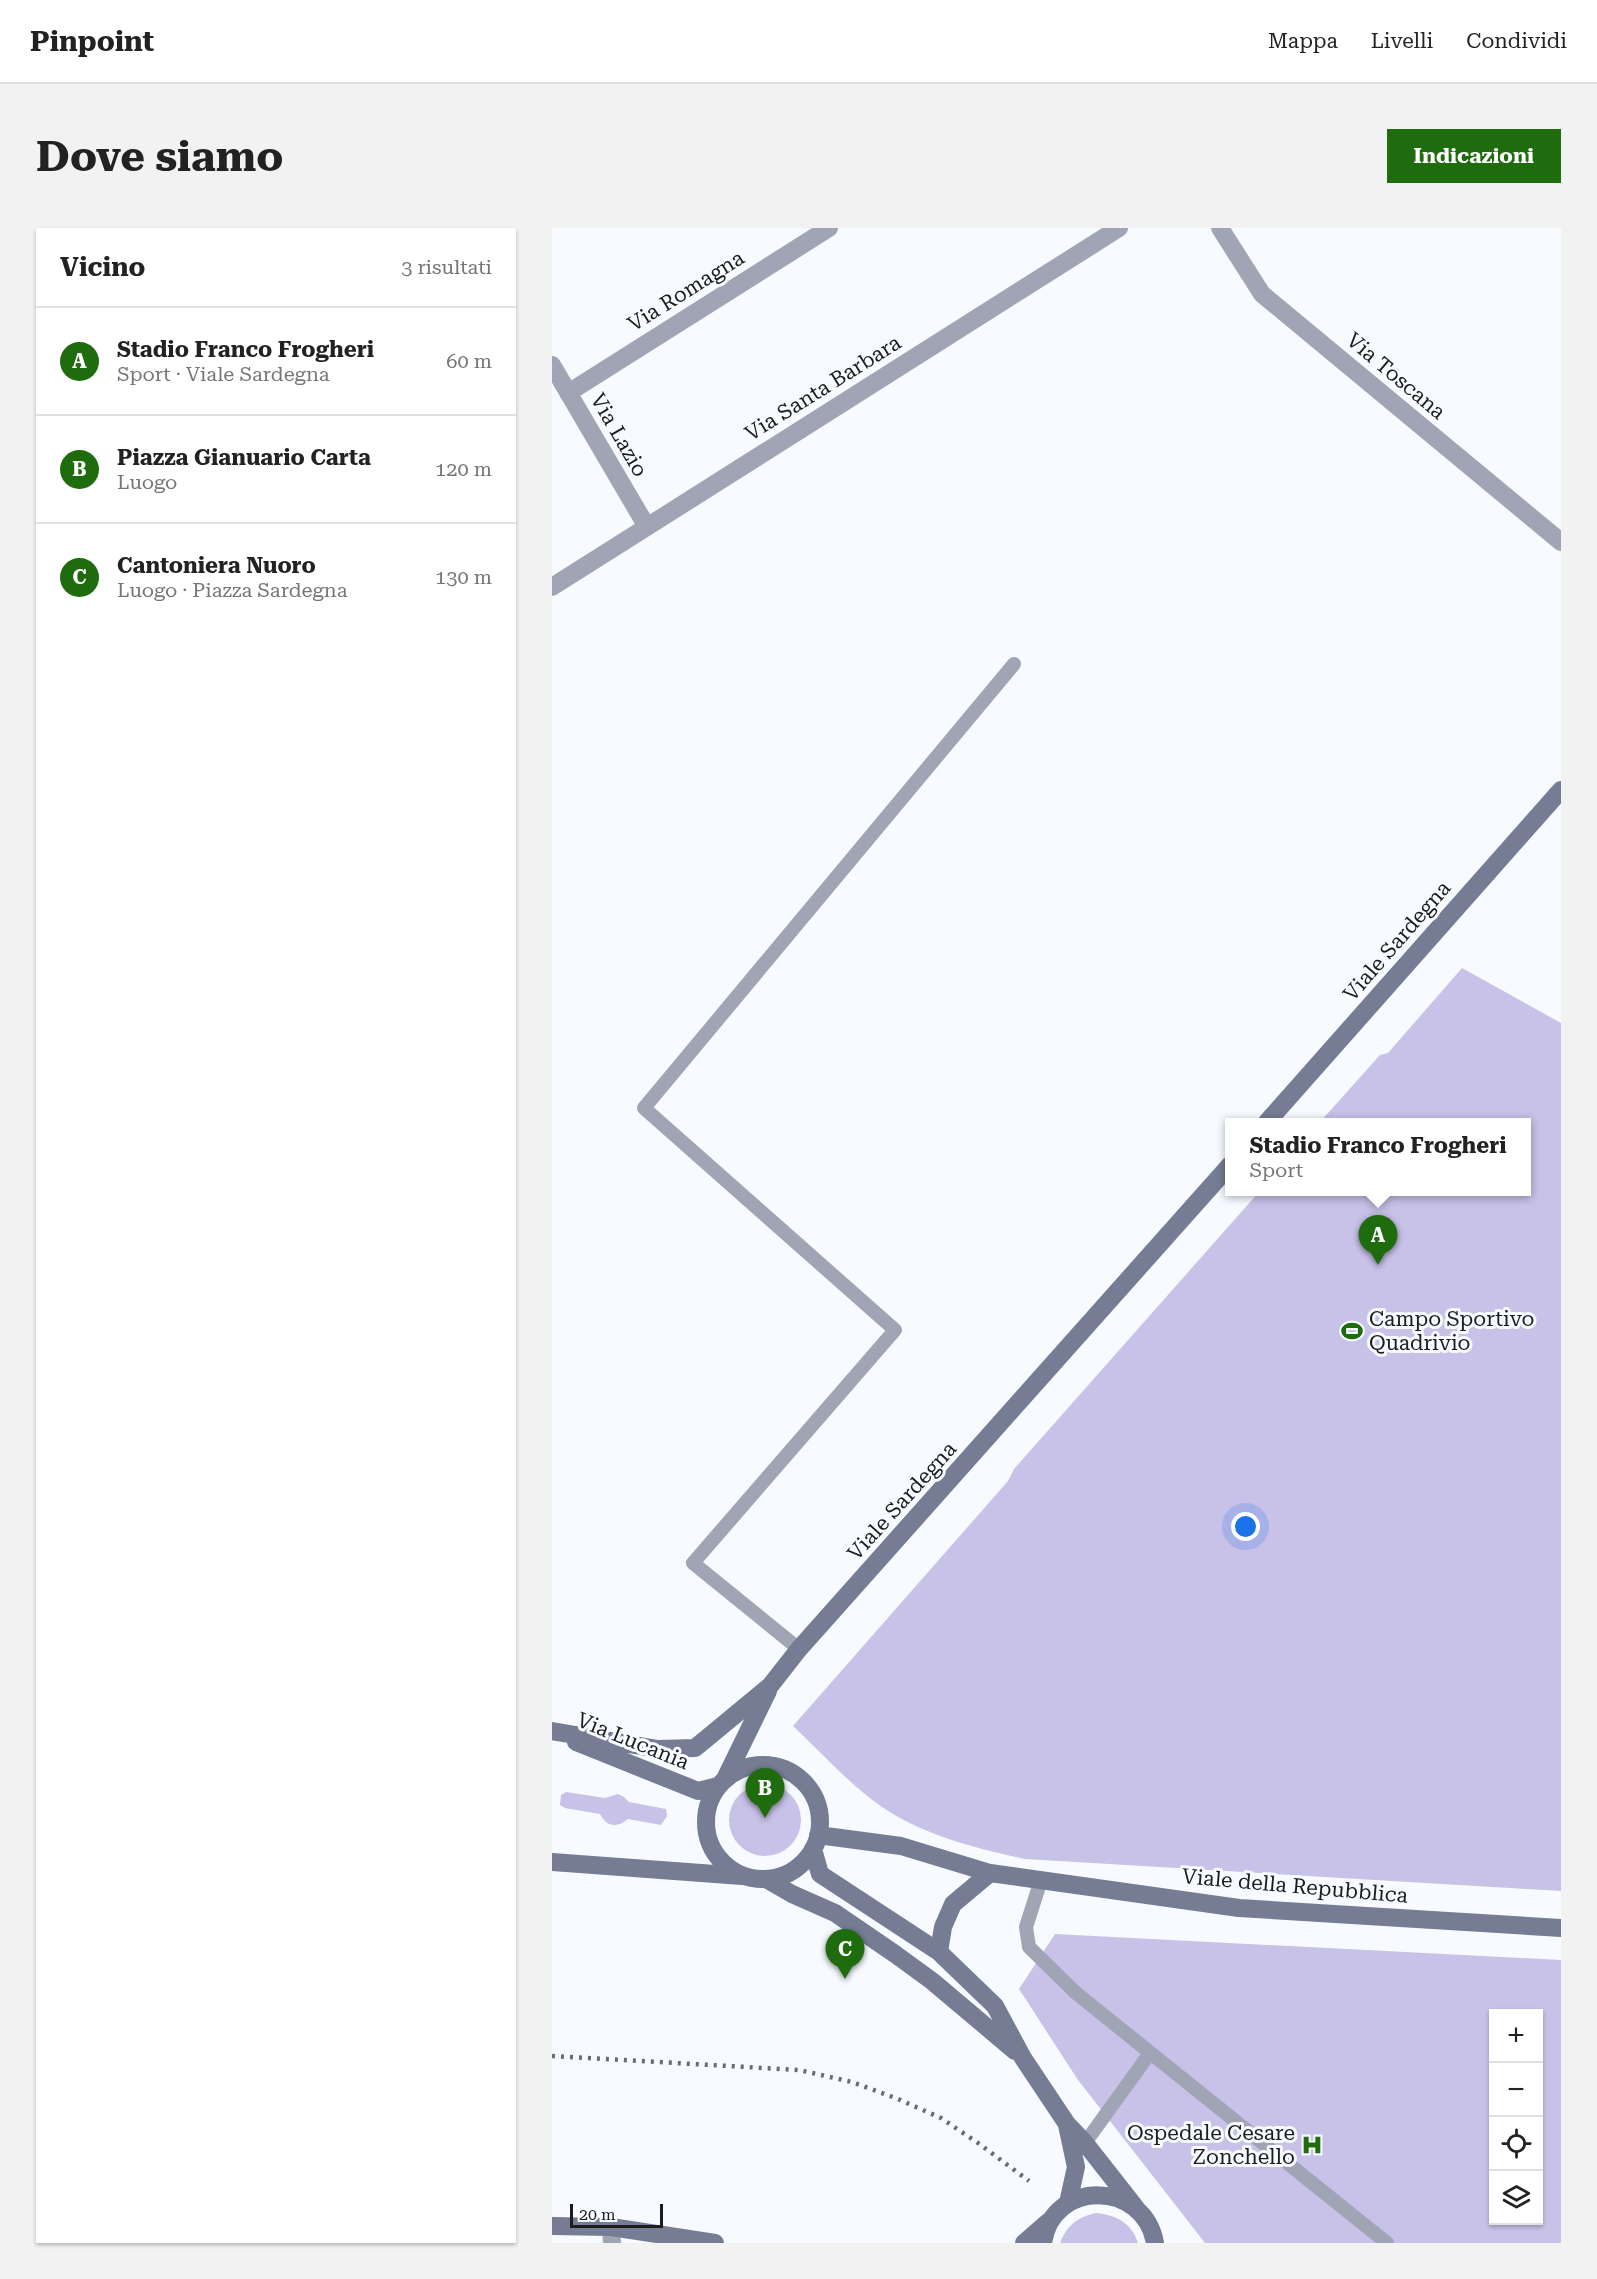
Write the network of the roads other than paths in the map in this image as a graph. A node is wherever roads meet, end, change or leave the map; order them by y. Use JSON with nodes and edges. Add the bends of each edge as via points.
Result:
{"nodes":[{"id":1,"x":829,"y":228,"type":"edge"},
{"id":2,"x":1119,"y":228,"type":"edge"},
{"id":3,"x":1220,"y":228,"type":"edge"},
{"id":4,"x":552,"y":365,"type":"edge"},
{"id":5,"x":568,"y":393,"type":"junction"},
{"id":6,"x":647,"y":527,"type":"junction"},
{"id":7,"x":1561,"y":542,"type":"edge"},
{"id":8,"x":552,"y":587,"type":"edge"},
{"id":9,"x":1014,"y":664,"type":"dead end"},
{"id":10,"x":1561,"y":790,"type":"edge"},
{"id":11,"x":1271,"y":1118,"type":"edge"},
{"id":12,"x":1225,"y":1171,"type":"edge"},
{"id":13,"x":799,"y":1649,"type":"junction"},
{"id":14,"x":770,"y":1686,"type":"junction"},
{"id":15,"x":552,"y":1732,"type":"edge"},
{"id":16,"x":722,"y":1782,"type":"junction"},
{"id":17,"x":816,"y":1842,"type":"junction"},
{"id":18,"x":552,"y":1862,"type":"edge"},
{"id":19,"x":990,"y":1873,"type":"junction"},
{"id":20,"x":747,"y":1877,"type":"junction"},
{"id":21,"x":766,"y":1879,"type":"junction"},
{"id":22,"x":1041,"y":1880,"type":"junction"},
{"id":23,"x":1561,"y":1928,"type":"edge"},
{"id":24,"x":939,"y":1952,"type":"junction"},
{"id":25,"x":1150,"y":2053,"type":"junction"},
{"id":26,"x":1023,"y":2058,"type":"junction"},
{"id":27,"x":1067,"y":2124,"type":"junction"},
{"id":28,"x":1085,"y":2143,"type":"junction"},
{"id":29,"x":1068,"y":2203,"type":"junction"},
{"id":30,"x":1136,"y":2208,"type":"junction"},
{"id":31,"x":1052,"y":2219,"type":"junction"},
{"id":32,"x":552,"y":2226,"type":"edge"},
{"id":33,"x":612,"y":2235,"type":"edge"},
{"id":34,"x":1156,"y":2240,"type":"edge"},
{"id":35,"x":715,"y":2243,"type":"edge"},
{"id":36,"x":1024,"y":2243,"type":"edge"},
{"id":37,"x":1043,"y":2243,"type":"edge"},
{"id":38,"x":1387,"y":2243,"type":"edge"}],
"edges":[{"from":1,"to":5,"type":"street","name":"Via Romagna"},
{"from":2,"to":6,"type":"street","name":"Via Santa Barbara"},
{"from":3,"to":7,"type":"street","name":"Via Toscana","via":[[1262,294]]},
{"from":4,"to":5,"type":"street","name":"Via Lazio"},
{"from":5,"to":6,"type":"street","name":"Via Lazio"},
{"from":6,"to":8,"type":"street","name":"Via Santa Barbara"},
{"from":9,"to":13,"type":"lane","via":[[644,1108],[895,1330],[693,1563]]},
{"from":10,"to":11,"type":"street","name":"Viale Sardegna"},
{"from":12,"to":13,"type":"street","name":"Viale Sardegna"},
{"from":13,"to":14,"type":"street","name":"Viale Sardegna"},
{"from":14,"to":15,"type":"street","name":"Viale Sardegna","via":[[695,1748],[658,1749]]},
{"from":14,"to":16,"type":"street"},
{"from":15,"to":16,"type":"street","name":"Via Lucania","via":[[698,1791]]},
{"from":16,"to":17,"type":"street","via":[[735,1772],[757,1765],[792,1773],[810,1789],[819,1811]]},
{"from":16,"to":20,"type":"street","via":[[706,1811],[708,1839],[723,1863]]},
{"from":17,"to":19,"type":"street","name":"Viale della Repubblica","via":[[902,1846]]},
{"from":17,"to":21,"type":"street","via":[[807,1859],[788,1873]]},
{"from":17,"to":24,"type":"street","via":[[820,1874]]},
{"from":18,"to":20,"type":"street"},
{"from":19,"to":22,"type":"street","name":"Viale della Repubblica"},
{"from":19,"to":24,"type":"street","via":[[953,1904],[943,1927]]},
{"from":20,"to":21,"type":"street"},
{"from":21,"to":26,"type":"street","via":[[835,1913],[932,1981]]},
{"from":22,"to":23,"type":"street","name":"Viale della Repubblica","via":[[1239,1908]]},
{"from":22,"to":25,"type":"lane","via":[[1026,1927],[1029,1947],[1076,1993]]},
{"from":24,"to":26,"type":"street","via":[[995,2006]]},
{"from":25,"to":28,"type":"lane"},
{"from":25,"to":38,"type":"lane"},
{"from":26,"to":27,"type":"street"},
{"from":27,"to":28,"type":"street"},
{"from":27,"to":29,"type":"street","via":[[1076,2167]]},
{"from":28,"to":30,"type":"street"},
{"from":29,"to":30,"type":"street","via":[[1103,2194]]},
{"from":29,"to":31,"type":"street"},
{"from":30,"to":34,"type":"street"},
{"from":31,"to":36,"type":"street"},
{"from":31,"to":37,"type":"street"},
{"from":32,"to":33,"type":"street"},
{"from":33,"to":35,"type":"street"}]}
